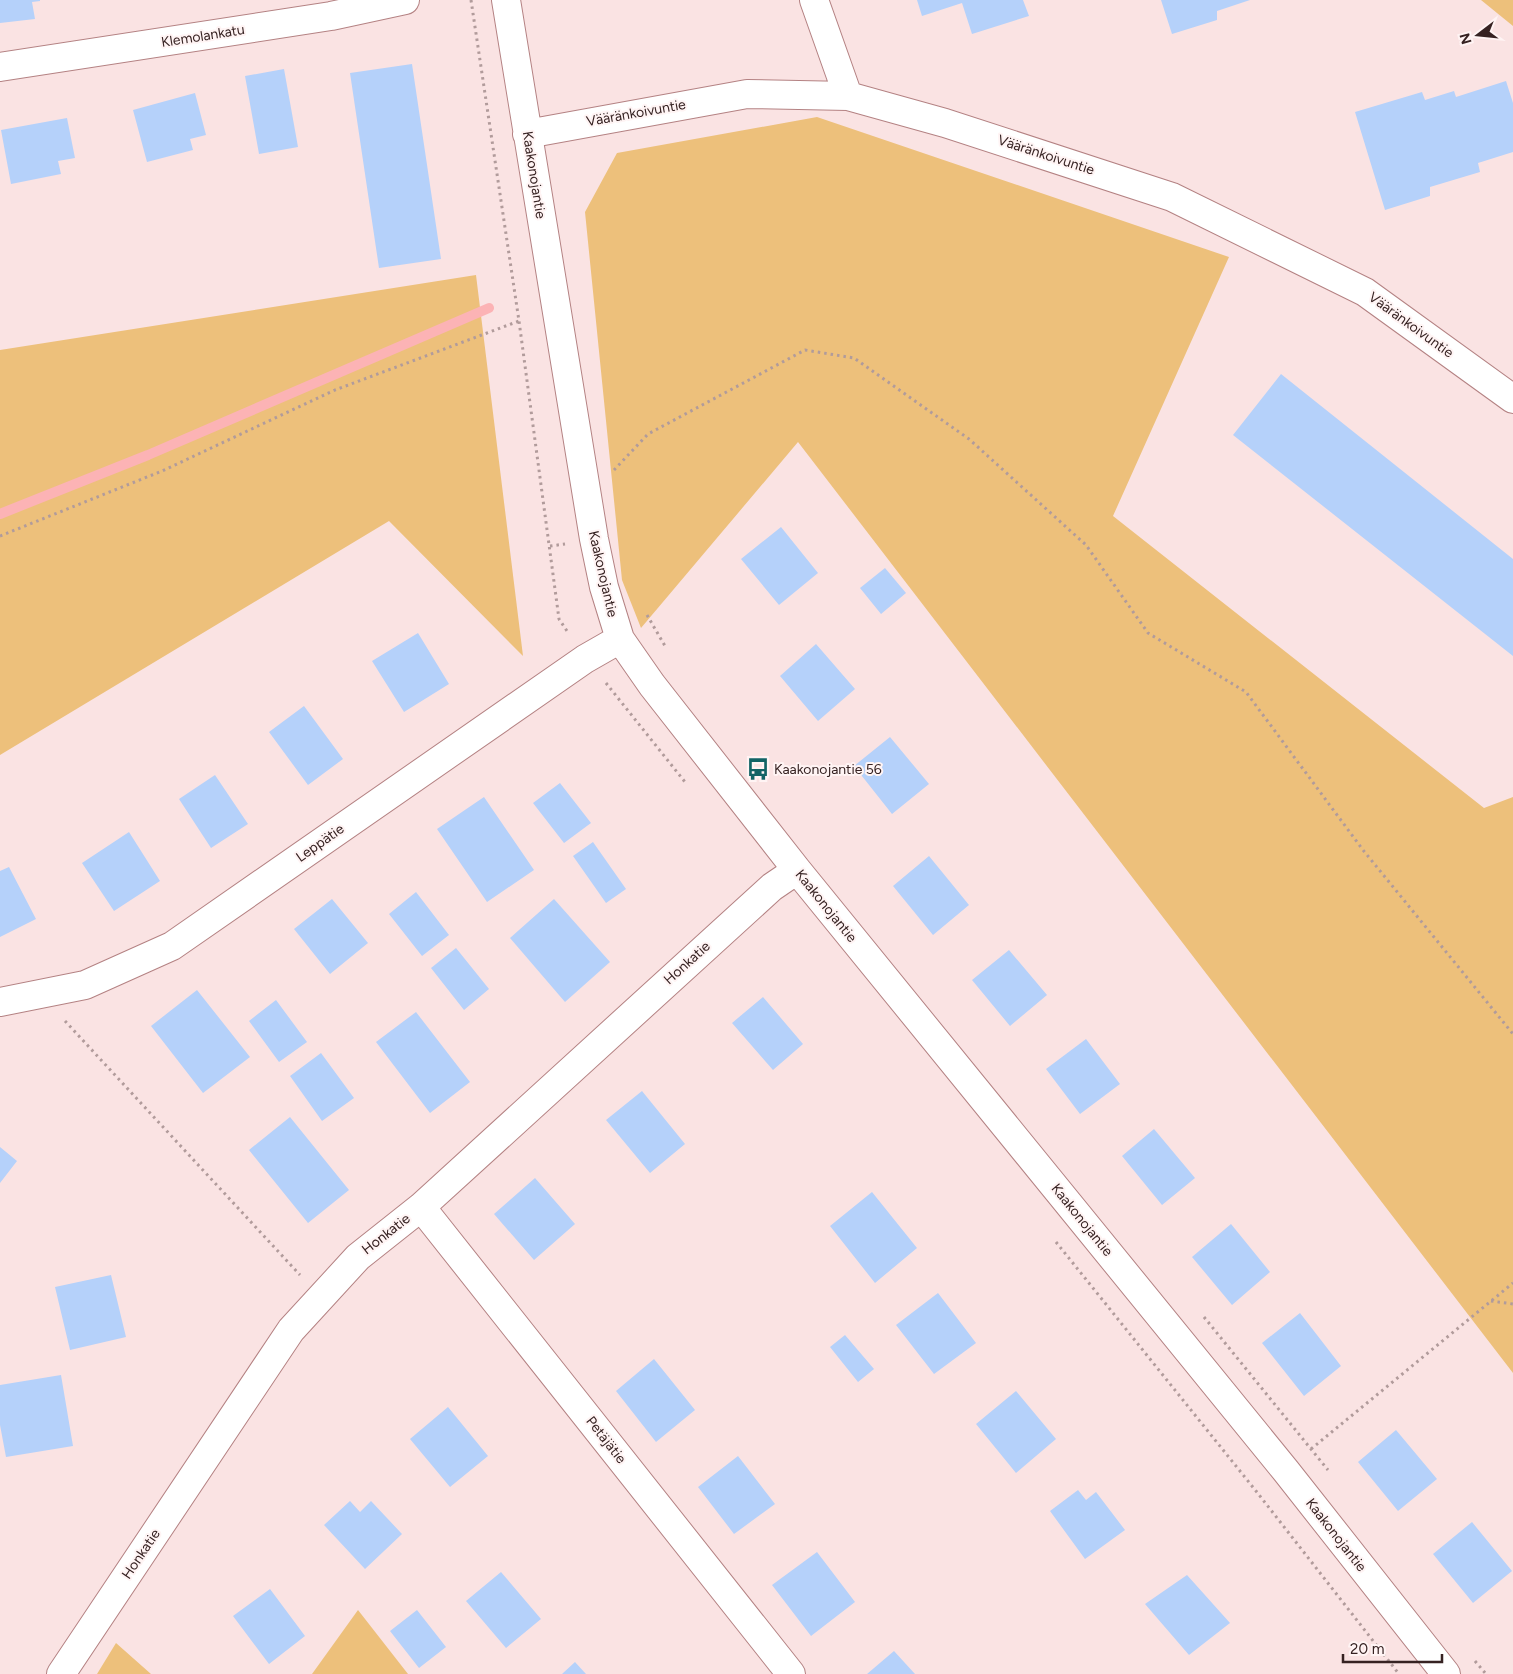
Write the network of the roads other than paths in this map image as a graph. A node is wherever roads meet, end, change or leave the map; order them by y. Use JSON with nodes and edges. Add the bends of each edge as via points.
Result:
{"nodes":[{"id":1,"x":405,"y":0,"type":"edge"},
{"id":2,"x":506,"y":0,"type":"edge"},
{"id":3,"x":814,"y":0,"type":"edge"},
{"id":4,"x":0,"y":67,"type":"edge"},
{"id":5,"x":848,"y":96,"type":"junction"},
{"id":6,"x":527,"y":134,"type":"junction"},
{"id":7,"x":1513,"y":399,"type":"edge"},
{"id":8,"x":620,"y":639,"type":"junction"},
{"id":9,"x":797,"y":870,"type":"junction"},
{"id":10,"x":0,"y":1002,"type":"edge"},
{"id":11,"x":421,"y":1207,"type":"junction"},
{"id":12,"x":61,"y":1674,"type":"edge"},
{"id":13,"x":792,"y":1674,"type":"edge"},
{"id":14,"x":1446,"y":1674,"type":"edge"}],
"edges":[{"from":1,"to":4,"type":"street","name":"Klemolankatu","via":[[331,16]]},
{"from":2,"to":6,"type":"street","name":"Kaakonojantie"},
{"from":3,"to":5,"type":"street"},
{"from":5,"to":6,"type":"street","name":"Vääränkoivuntie","via":[[747,94]]},
{"from":5,"to":7,"type":"street","name":"Vääränkoivuntie","via":[[945,122],[1172,197],[1365,292]]},
{"from":6,"to":8,"type":"street","name":"Kaakonojantie","via":[[594,539]]},
{"from":8,"to":9,"type":"street","name":"Kaakonojantie","via":[[652,685]]},
{"from":8,"to":10,"type":"street","name":"Leppätie","via":[[585,659],[172,946],[85,985]]},
{"from":9,"to":11,"type":"street","name":"Honkatie","via":[[772,886]]},
{"from":9,"to":14,"type":"street","name":"Kaakonojantie","via":[[1286,1471]]},
{"from":11,"to":12,"type":"street","name":"Honkatie","via":[[358,1257],[291,1330]]},
{"from":11,"to":13,"type":"street","name":"Petäjätie"}]}
